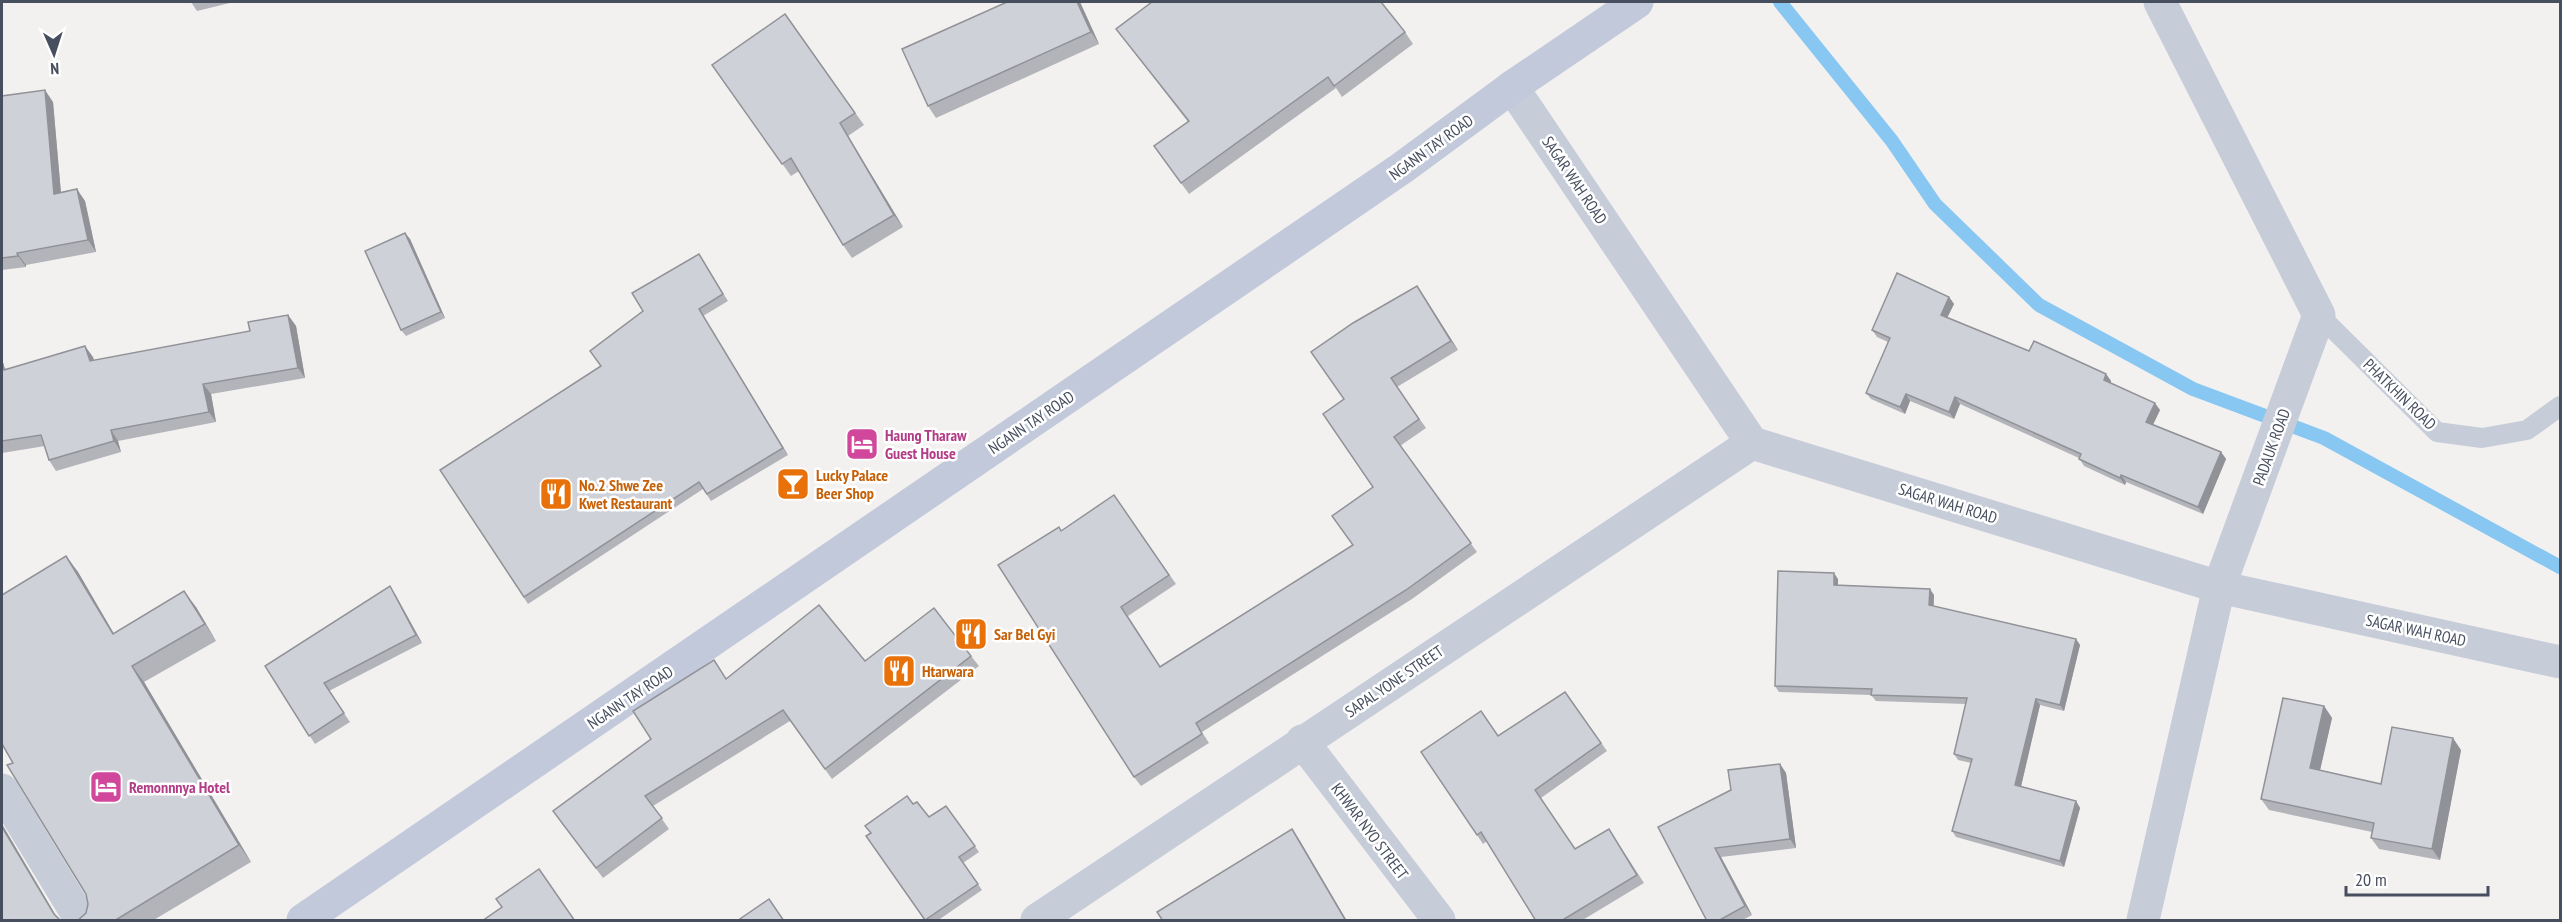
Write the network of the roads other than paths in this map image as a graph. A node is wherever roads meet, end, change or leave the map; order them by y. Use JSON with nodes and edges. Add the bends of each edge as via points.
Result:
{"nodes":[{"id":1,"x":1637,"y":2,"type":"edge"},
{"id":2,"x":2160,"y":2,"type":"edge"},
{"id":3,"x":1512,"y":87,"type":"junction"},
{"id":4,"x":2319,"y":315,"type":"junction"},
{"id":5,"x":2560,"y":406,"type":"edge"},
{"id":6,"x":1752,"y":443,"type":"junction"},
{"id":7,"x":2219,"y":587,"type":"junction"},
{"id":8,"x":2560,"y":662,"type":"edge"},
{"id":9,"x":1302,"y":741,"type":"junction"},
{"id":10,"x":2,"y":790,"type":"edge"},
{"id":11,"x":81,"y":921,"type":"edge"},
{"id":12,"x":303,"y":921,"type":"edge"},
{"id":13,"x":1037,"y":921,"type":"edge"},
{"id":14,"x":1438,"y":921,"type":"edge"},
{"id":15,"x":2142,"y":921,"type":"edge"}],
"edges":[{"from":1,"to":3,"type":"main road","name":"NGANN TAY ROAD"},
{"from":2,"to":4,"type":"street"},
{"from":3,"to":6,"type":"street","name":"SAGAR WAH ROAD"},
{"from":3,"to":12,"type":"main road","name":"NGANN TAY ROAD","via":[[1393,175]]},
{"from":4,"to":5,"type":"lane","name":"PHATKHIN ROAD","via":[[2437,432],[2482,438],[2526,430]]},
{"from":4,"to":7,"type":"street","name":"PADAUK ROAD"},
{"from":6,"to":7,"type":"street","name":"SAGAR WAH ROAD"},
{"from":6,"to":9,"type":"street","name":"SAPAL YONE STREET"},
{"from":7,"to":8,"type":"street","name":"SAGAR WAH ROAD"},
{"from":7,"to":15,"type":"street","name":"PADAUK ROAD"},
{"from":9,"to":13,"type":"street","name":"SAPAL YONE STREET"},
{"from":9,"to":14,"type":"street","name":"KHWAR NYO STREET"},
{"from":10,"to":11,"type":"street"}]}
